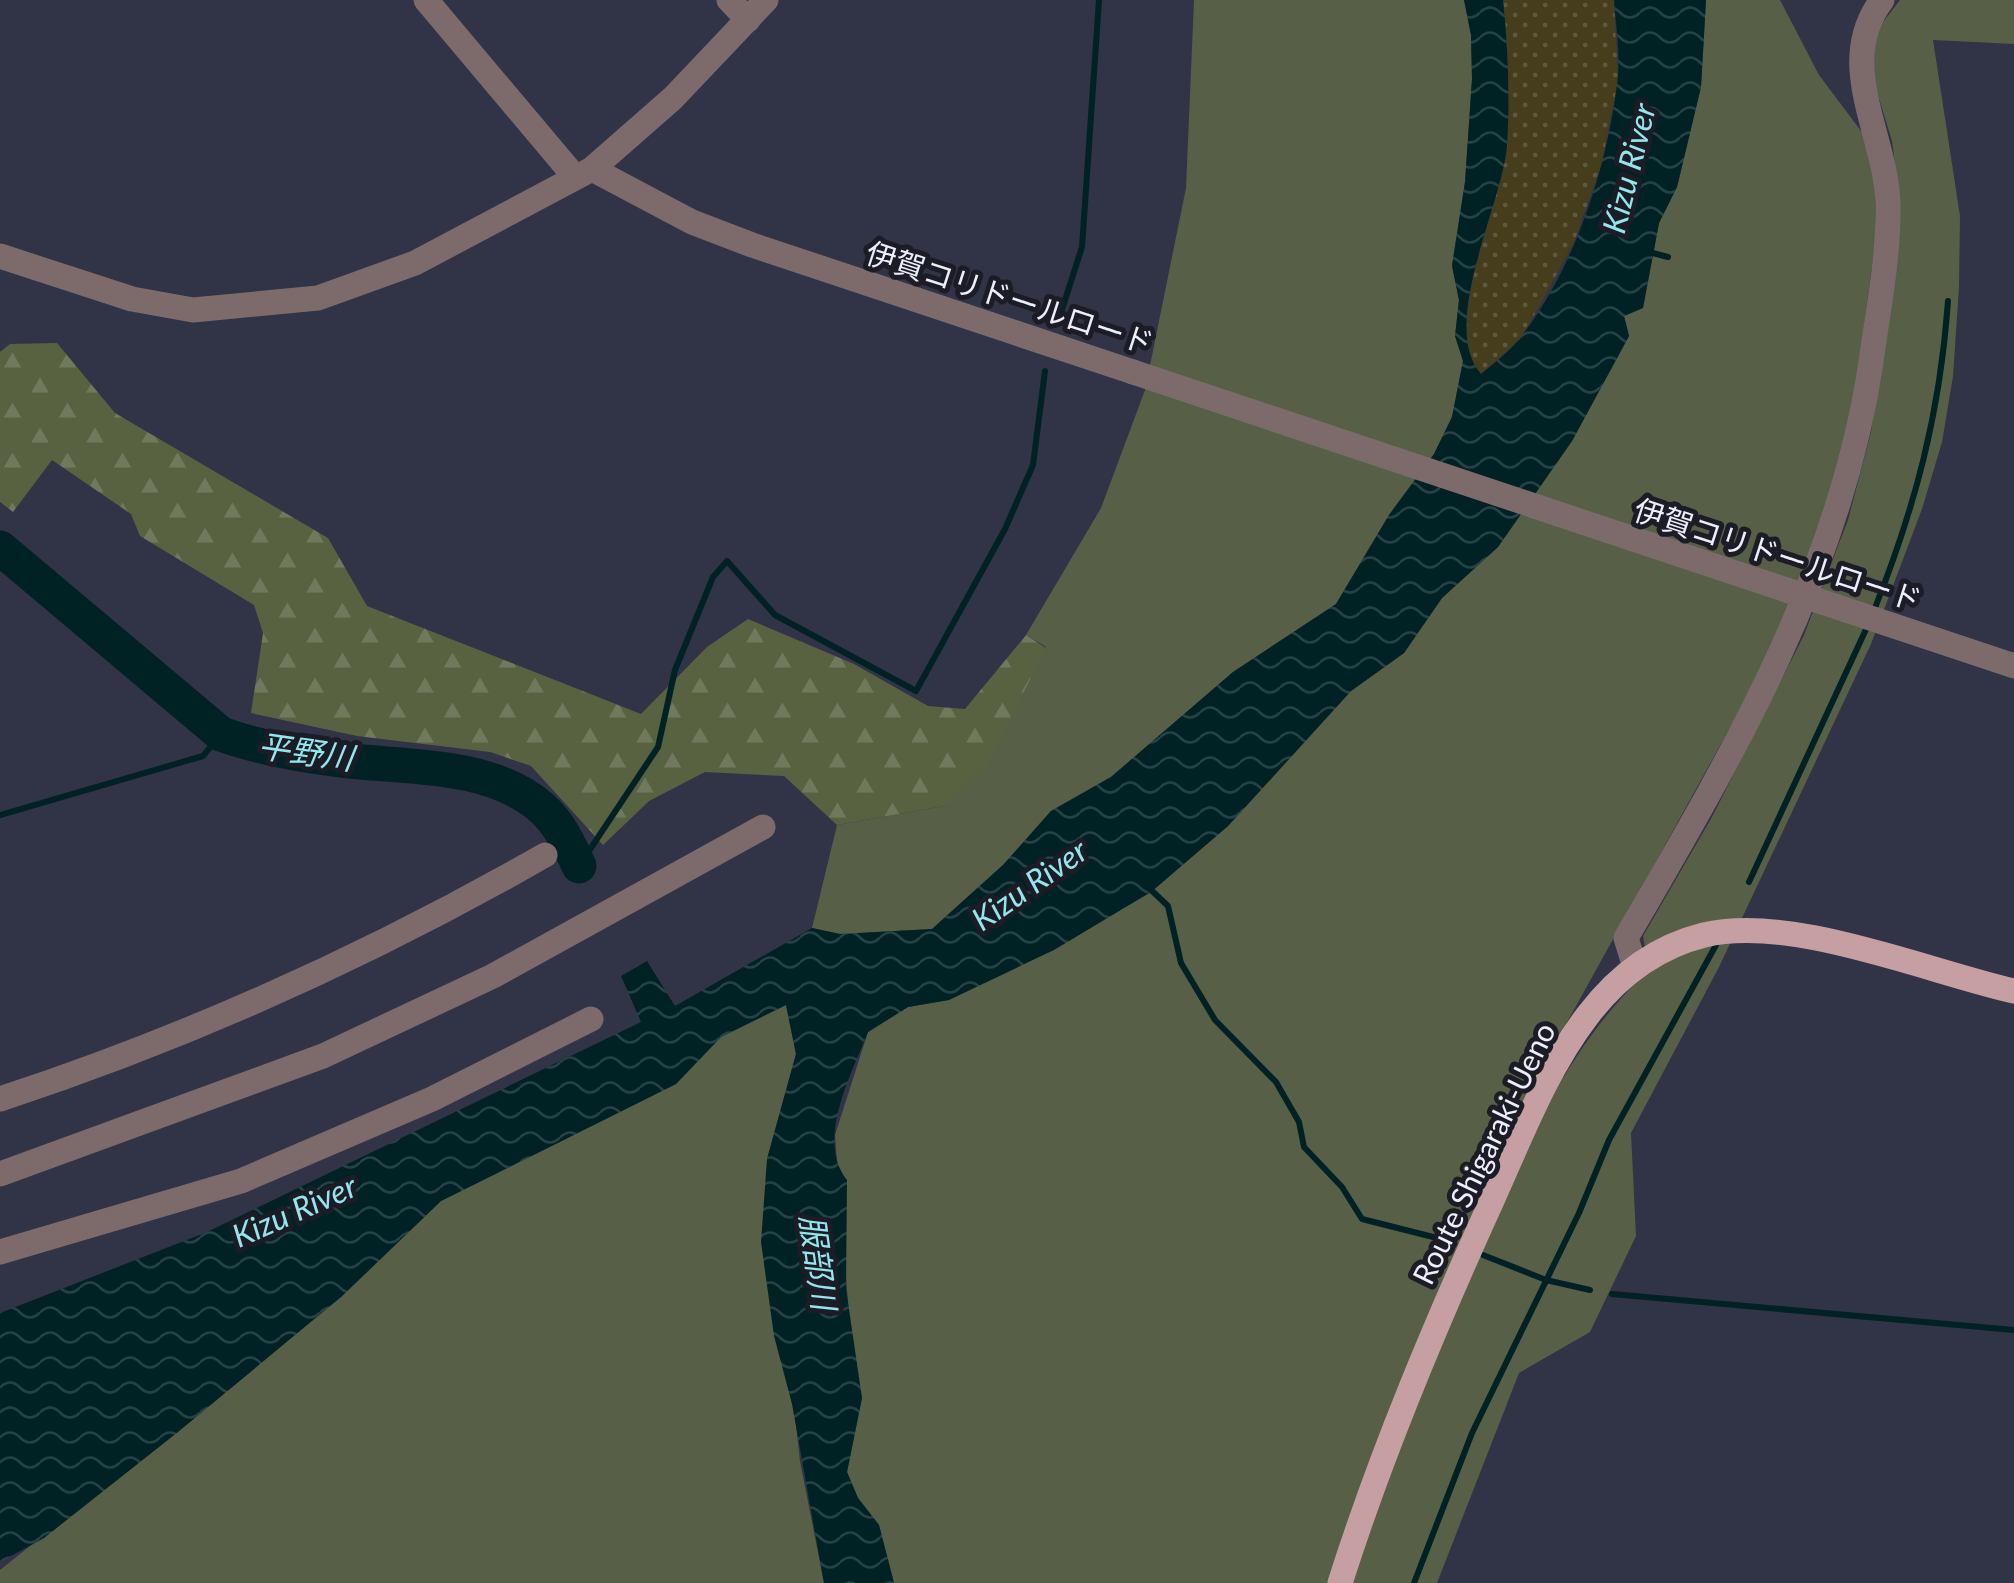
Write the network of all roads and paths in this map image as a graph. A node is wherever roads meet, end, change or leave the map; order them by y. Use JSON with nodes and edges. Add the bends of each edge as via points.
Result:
{"nodes":[{"id":1,"x":426,"y":0,"type":"edge"},
{"id":2,"x":729,"y":0,"type":"edge"},
{"id":3,"x":766,"y":0,"type":"edge"},
{"id":4,"x":1882,"y":0,"type":"edge"},
{"id":5,"x":748,"y":20,"type":"junction"},
{"id":6,"x":583,"y":173,"type":"junction"},
{"id":7,"x":0,"y":256,"type":"edge"},
{"id":8,"x":2014,"y":666,"type":"edge"},
{"id":9,"x":763,"y":826,"type":"dead end"},
{"id":10,"x":545,"y":855,"type":"dead end"},
{"id":11,"x":1635,"y":968,"type":"junction"},
{"id":12,"x":2014,"y":990,"type":"edge"},
{"id":13,"x":590,"y":1019,"type":"dead end"},
{"id":14,"x":0,"y":1099,"type":"edge"},
{"id":15,"x":0,"y":1174,"type":"edge"},
{"id":16,"x":0,"y":1252,"type":"edge"},
{"id":17,"x":1340,"y":1583,"type":"edge"}],
"edges":[{"from":1,"to":6,"type":"street"},
{"from":2,"to":5,"type":"street"},
{"from":3,"to":5,"type":"street"},
{"from":4,"to":11,"type":"street","via":[[1869,18],[1858,62],[1888,204],[1855,452],[1810,586],[1755,708],[1626,938]]},
{"from":5,"to":6,"type":"street","via":[[673,98]]},
{"from":6,"to":7,"type":"street","via":[[415,263],[318,298],[193,310],[132,299]]},
{"from":6,"to":8,"type":"street","name":"伊賀コリドールロード","bridge":true,"via":[[752,245]]},
{"from":9,"to":15,"type":"street","via":[[493,976],[324,1056]]},
{"from":10,"to":14,"type":"street","via":[[279,992]]},
{"from":11,"to":12,"type":"main road","name":"Route Shigaraki-Ueno","via":[[1664,948],[1705,935],[1773,932]]},
{"from":11,"to":17,"type":"main road","name":"Route Shigaraki-Ueno","via":[[1586,1017],[1520,1138],[1382,1459]]},
{"from":13,"to":16,"type":"street","via":[[432,1099],[241,1182]]}]}
